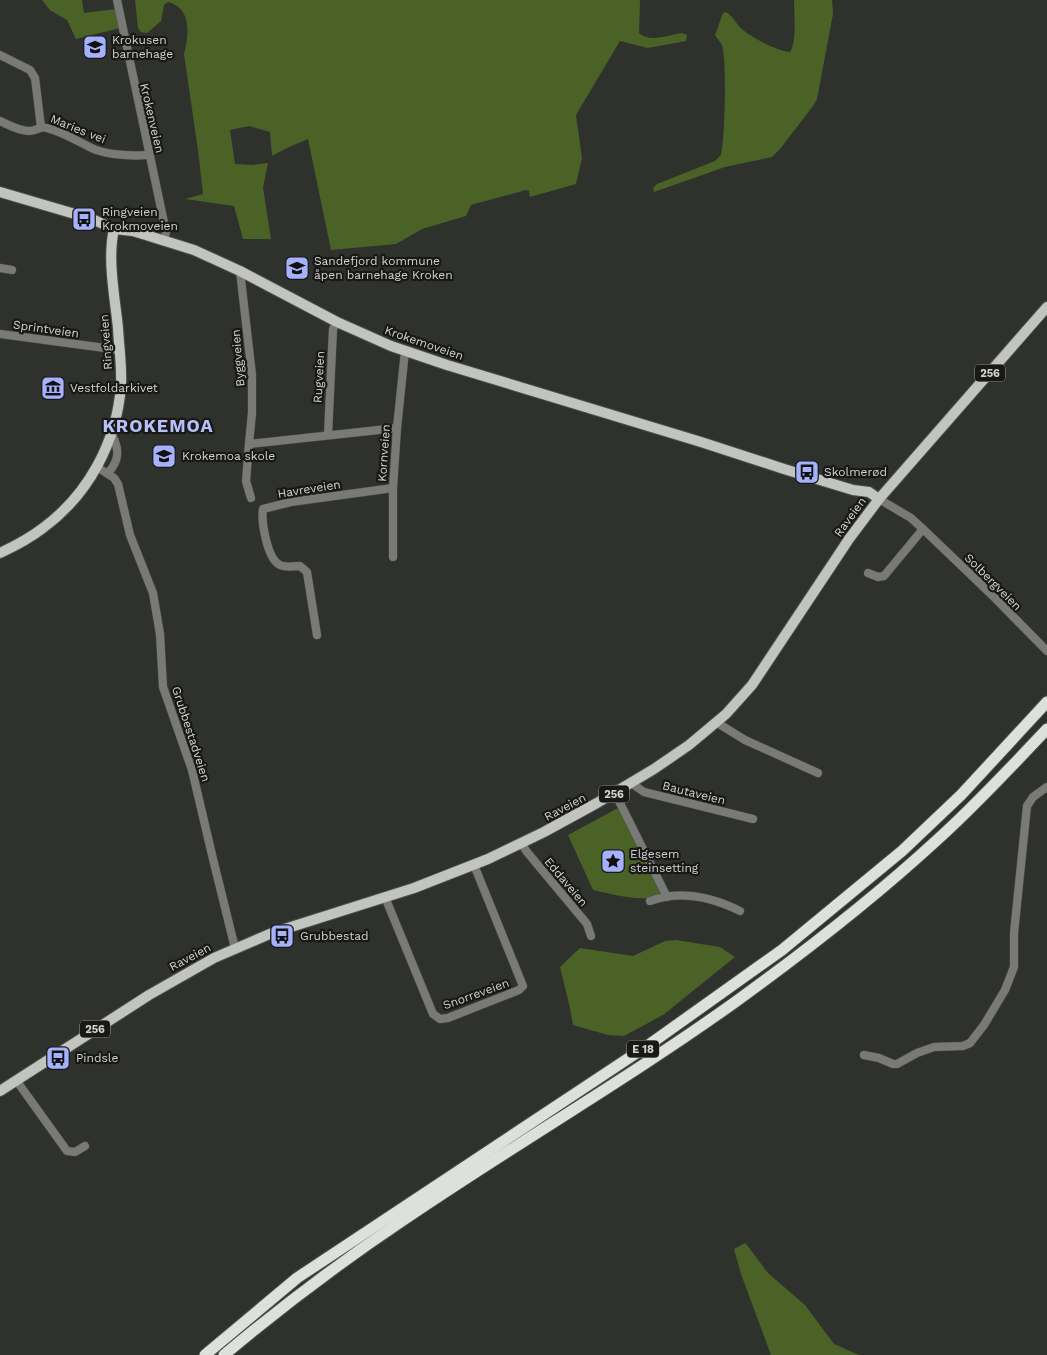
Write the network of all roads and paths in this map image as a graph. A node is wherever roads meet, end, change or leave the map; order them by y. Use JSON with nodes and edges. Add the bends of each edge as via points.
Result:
{"nodes":[{"id":1,"x":117,"y":0,"type":"edge"},
{"id":2,"x":0,"y":54,"type":"edge"},
{"id":3,"x":0,"y":121,"type":"edge"},
{"id":4,"x":41,"y":126,"type":"junction"},
{"id":5,"x":149,"y":155,"type":"junction"},
{"id":6,"x":0,"y":192,"type":"edge"},
{"id":7,"x":114,"y":229,"type":"junction"},
{"id":8,"x":164,"y":240,"type":"junction"},
{"id":9,"x":0,"y":268,"type":"edge"},
{"id":10,"x":12,"y":270,"type":"dead end"},
{"id":11,"x":240,"y":270,"type":"junction"},
{"id":12,"x":1047,"y":307,"type":"edge"},
{"id":13,"x":337,"y":322,"type":"junction"},
{"id":14,"x":0,"y":334,"type":"edge"},
{"id":15,"x":120,"y":350,"type":"junction"},
{"id":16,"x":405,"y":351,"type":"junction"},
{"id":17,"x":397,"y":428,"type":"junction"},
{"id":18,"x":112,"y":435,"type":"junction"},
{"id":19,"x":328,"y":435,"type":"junction"},
{"id":20,"x":249,"y":444,"type":"junction"},
{"id":21,"x":97,"y":467,"type":"junction"},
{"id":22,"x":108,"y":473,"type":"junction"},
{"id":23,"x":393,"y":488,"type":"junction"},
{"id":24,"x":251,"y":498,"type":"dead end"},
{"id":25,"x":879,"y":498,"type":"junction"},
{"id":26,"x":923,"y":529,"type":"junction"},
{"id":27,"x":0,"y":553,"type":"edge"},
{"id":28,"x":393,"y":557,"type":"dead end"},
{"id":29,"x":868,"y":573,"type":"dead end"},
{"id":30,"x":317,"y":635,"type":"dead end"},
{"id":31,"x":1047,"y":651,"type":"edge"},
{"id":32,"x":1047,"y":702,"type":"edge"},
{"id":33,"x":716,"y":722,"type":"junction"},
{"id":34,"x":1047,"y":729,"type":"edge"},
{"id":35,"x":818,"y":773,"type":"dead end"},
{"id":36,"x":631,"y":783,"type":"junction"},
{"id":37,"x":1047,"y":787,"type":"edge"},
{"id":38,"x":615,"y":793,"type":"junction"},
{"id":39,"x":753,"y":820,"type":"dead end"},
{"id":40,"x":521,"y":843,"type":"junction"},
{"id":41,"x":474,"y":865,"type":"junction"},
{"id":42,"x":385,"y":897,"type":"junction"},
{"id":43,"x":667,"y":897,"type":"junction"},
{"id":44,"x":650,"y":901,"type":"dead end"},
{"id":45,"x":740,"y":912,"type":"dead end"},
{"id":46,"x":591,"y":936,"type":"dead end"},
{"id":47,"x":236,"y":948,"type":"junction"},
{"id":48,"x":864,"y":1055,"type":"dead end"},
{"id":49,"x":16,"y":1080,"type":"junction"},
{"id":50,"x":0,"y":1091,"type":"edge"},
{"id":51,"x":85,"y":1146,"type":"dead end"},
{"id":52,"x":205,"y":1355,"type":"edge"},
{"id":53,"x":224,"y":1355,"type":"edge"}],
"edges":[{"from":1,"to":5,"type":"street","name":"Krokenveien"},
{"from":2,"to":4,"type":"street","via":[[33,73]]},
{"from":3,"to":4,"type":"street","name":"Maries vei","via":[[30,131]]},
{"from":4,"to":5,"type":"street","name":"Maries vei","via":[[96,150],[132,156]]},
{"from":5,"to":8,"type":"street","name":"Krokenveien","via":[[166,232]]},
{"from":6,"to":7,"type":"main road","name":"Krokemoveien","via":[[92,219]]},
{"from":7,"to":8,"type":"main road","name":"Krokemoveien"},
{"from":7,"to":15,"type":"main road","name":"Ringveien","via":[[112,260]]},
{"from":8,"to":11,"type":"main road","name":"Krokemoveien"},
{"from":9,"to":10,"type":"street"},
{"from":11,"to":13,"type":"main road","name":"Krokemoveien"},
{"from":11,"to":20,"type":"street","name":"Byggveien","via":[[252,375]]},
{"from":12,"to":25,"type":"main road","name":"Raveien","number":"256"},
{"from":13,"to":16,"type":"main road","name":"Krokemoveien"},
{"from":13,"to":19,"type":"street","name":"Rugveien","via":[[333,329]]},
{"from":14,"to":15,"type":"street","name":"Sprintveien"},
{"from":15,"to":18,"type":"main road","name":"Ringveien","via":[[121,386]]},
{"from":16,"to":17,"type":"street","name":"Kornveien"},
{"from":16,"to":25,"type":"main road","name":"Krokemoveien","via":[[852,490],[873,500]]},
{"from":17,"to":19,"type":"street"},
{"from":17,"to":23,"type":"street","name":"Kornveien"},
{"from":18,"to":21,"type":"main road","name":"Ringveien"},
{"from":18,"to":22,"type":"street","via":[[117,459]]},
{"from":19,"to":20,"type":"street"},
{"from":20,"to":24,"type":"street","name":"Byggveien","via":[[246,481]]},
{"from":21,"to":22,"type":"street"},
{"from":21,"to":27,"type":"main road","name":"Ringveien","via":[[60,514],[30,537]]},
{"from":22,"to":47,"type":"street","name":"Grubbestadveien","via":[[118,484],[130,535],[153,593],[164,687],[192,770]]},
{"from":23,"to":28,"type":"street","name":"Kornveien"},
{"from":23,"to":30,"type":"street","name":"Havreveien","via":[[263,509],[262,522],[273,560],[282,566],[300,566],[307,572]]},
{"from":25,"to":26,"type":"street","name":"Solbergveien"},
{"from":25,"to":33,"type":"main road","name":"Raveien","number":"256","via":[[762,672]]},
{"from":26,"to":29,"type":"street","via":[[884,576]]},
{"from":26,"to":31,"type":"street","name":"Solbergveien"},
{"from":32,"to":52,"type":"highway","number":"E 18","via":[[961,795],[902,851],[782,950],[650,1044],[297,1278]]},
{"from":33,"to":35,"type":"street","via":[[745,740]]},
{"from":33,"to":36,"type":"main road","name":"Raveien","number":"256","via":[[689,746]]},
{"from":34,"to":53,"type":"highway","number":"E 18","via":[[938,840],[816,943],[662,1051],[398,1223],[306,1289]]},
{"from":36,"to":38,"type":"main road","name":"Raveien","number":"256"},
{"from":36,"to":39,"type":"street","name":"Bautaveien","via":[[644,792]]},
{"from":37,"to":48,"type":"street","via":[[1027,806],[1014,933],[1014,967],[1005,990],[984,1024],[967,1044],[934,1047],[897,1064]]},
{"from":38,"to":40,"type":"main road","name":"Raveien","number":"256"},
{"from":38,"to":43,"type":"street"},
{"from":40,"to":41,"type":"main road","name":"Raveien","number":"256"},
{"from":40,"to":46,"type":"street","name":"Eddaveien","via":[[587,924]]},
{"from":41,"to":42,"type":"main road","name":"Raveien","number":"256"},
{"from":41,"to":42,"type":"street","name":"Snorreveien","via":[[523,986],[448,1018],[440,1019],[433,1014]]},
{"from":42,"to":47,"type":"main road","name":"Raveien","number":"256","via":[[272,933]]},
{"from":43,"to":44,"type":"street"},
{"from":43,"to":45,"type":"street","via":[[700,897]]},
{"from":47,"to":49,"type":"main road","name":"Raveien","number":"256","via":[[157,990]]},
{"from":49,"to":50,"type":"main road","name":"Raveien","number":"256"},
{"from":49,"to":51,"type":"street","via":[[67,1151],[74,1152]]}]}
